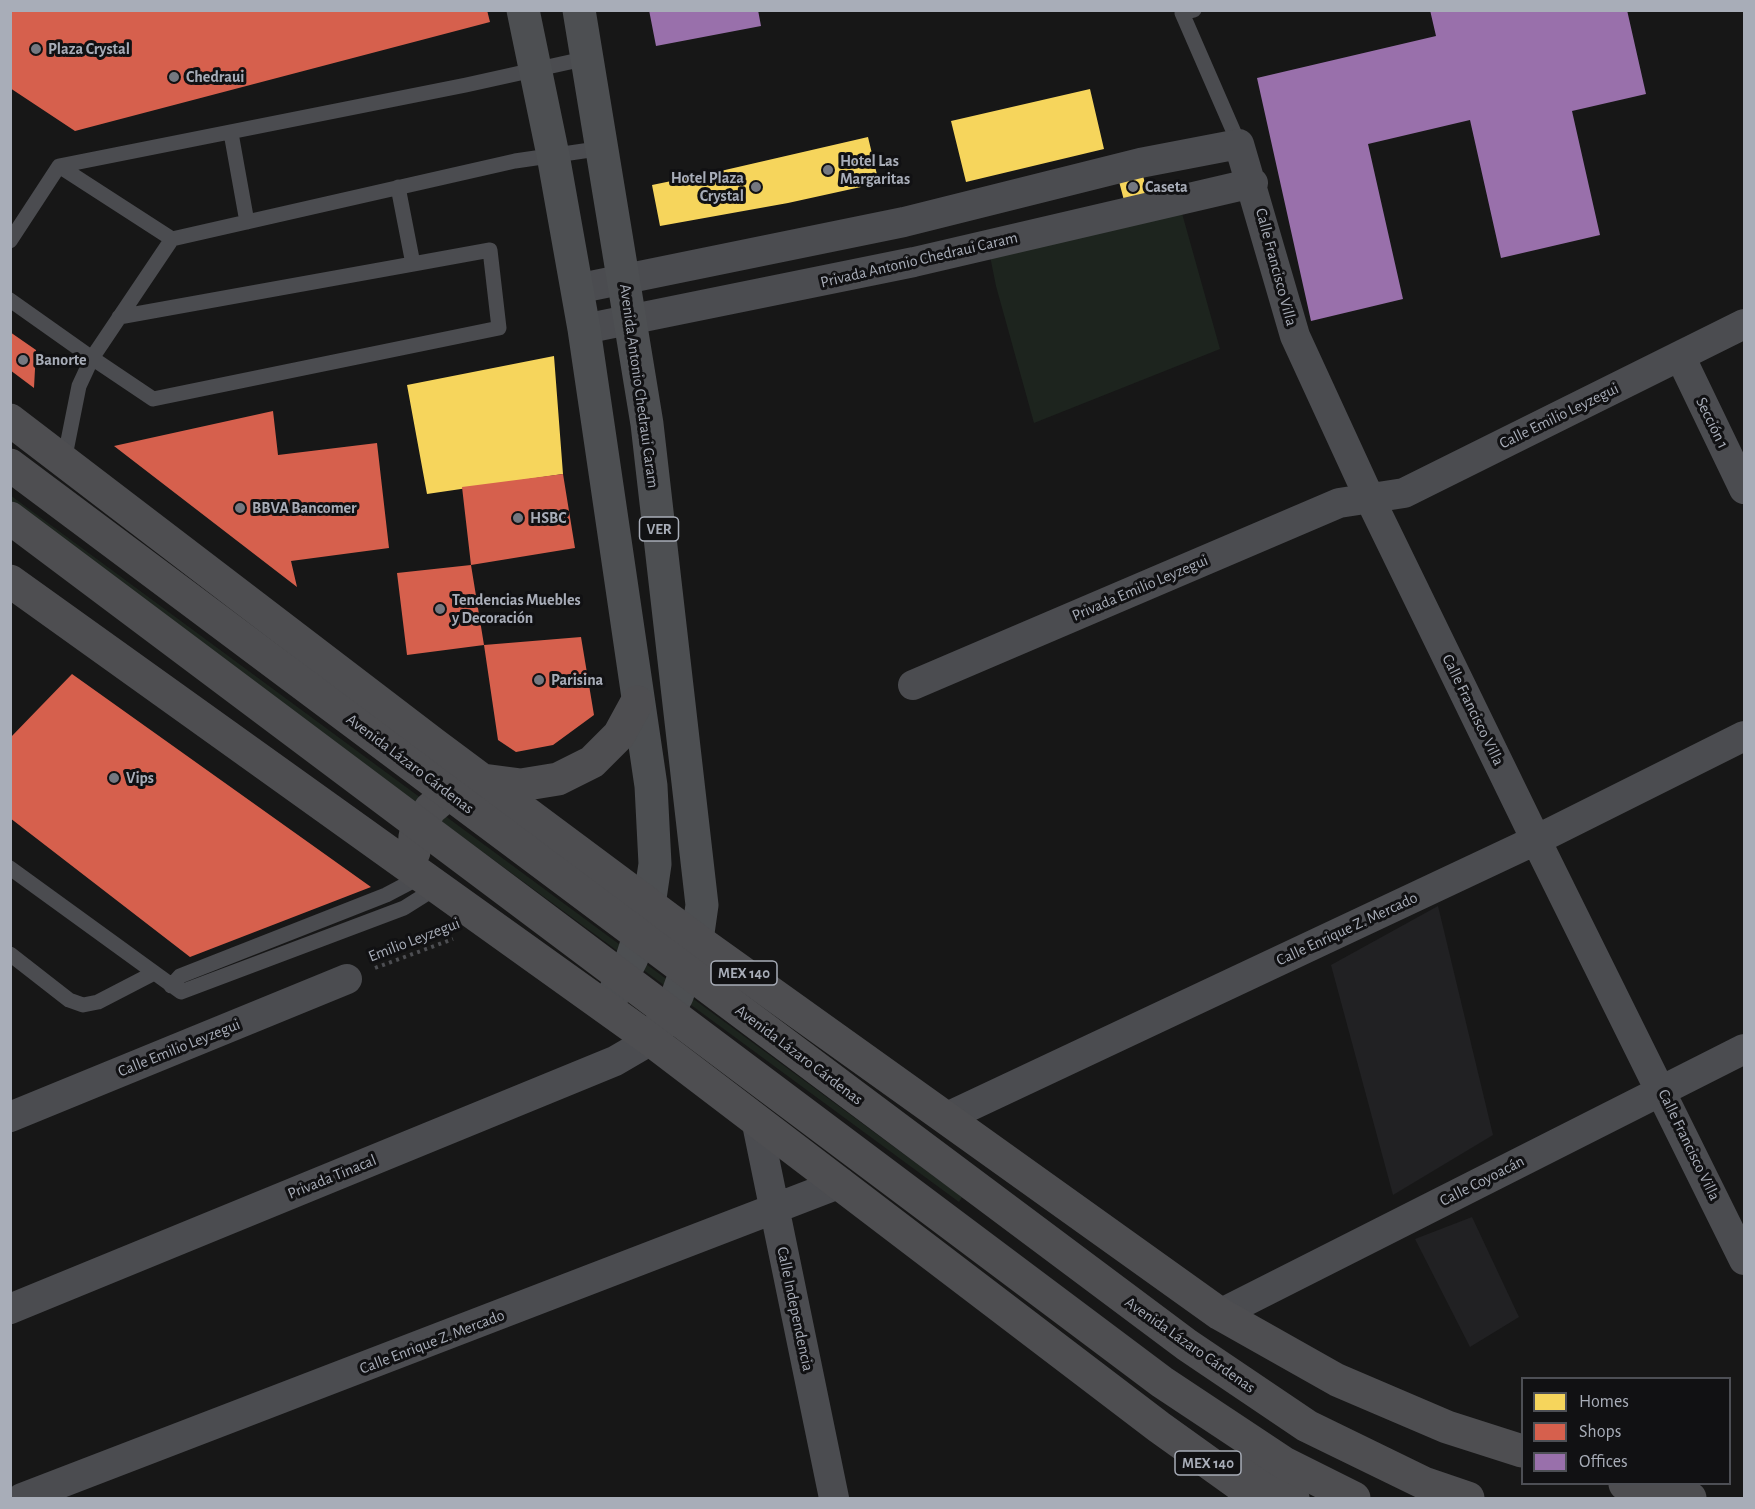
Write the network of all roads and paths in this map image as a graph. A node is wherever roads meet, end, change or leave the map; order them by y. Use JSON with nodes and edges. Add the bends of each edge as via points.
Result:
{"nodes":[{"id":1,"x":523,"y":10,"type":"edge"},
{"id":2,"x":579,"y":10,"type":"edge"},
{"id":3,"x":1194,"y":10,"type":"edge"},
{"id":4,"x":588,"y":58,"type":"junction"},
{"id":5,"x":534,"y":70,"type":"junction"},
{"id":6,"x":231,"y":133,"type":"junction"},
{"id":7,"x":1239,"y":144,"type":"junction"},
{"id":8,"x":604,"y":148,"type":"junction"},
{"id":9,"x":553,"y":155,"type":"junction"},
{"id":10,"x":58,"y":166,"type":"junction"},
{"id":11,"x":1252,"y":183,"type":"junction"},
{"id":12,"x":398,"y":187,"type":"junction"},
{"id":13,"x":247,"y":222,"type":"junction"},
{"id":14,"x":904,"y":222,"type":"junction"},
{"id":15,"x":172,"y":239,"type":"junction"},
{"id":16,"x":10,"y":241,"type":"edge"},
{"id":17,"x":914,"y":262,"type":"junction"},
{"id":18,"x":413,"y":264,"type":"junction"},
{"id":19,"x":624,"y":280,"type":"junction"},
{"id":20,"x":576,"y":289,"type":"junction"},
{"id":21,"x":10,"y":300,"type":"edge"},
{"id":22,"x":119,"y":317,"type":"junction"},
{"id":23,"x":631,"y":322,"type":"junction"},
{"id":24,"x":1744,"y":324,"type":"edge"},
{"id":25,"x":584,"y":329,"type":"junction"},
{"id":26,"x":1680,"y":356,"type":"junction"},
{"id":27,"x":92,"y":358,"type":"junction"},
{"id":28,"x":10,"y":420,"type":"edge"},
{"id":29,"x":64,"y":461,"type":"junction"},
{"id":30,"x":10,"y":465,"type":"edge"},
{"id":31,"x":1744,"y":489,"type":"edge"},
{"id":32,"x":1370,"y":497,"type":"junction"},
{"id":33,"x":10,"y":518,"type":"edge"},
{"id":34,"x":10,"y":581,"type":"edge"},
{"id":35,"x":913,"y":685,"type":"dead end"},
{"id":36,"x":637,"y":702,"type":"junction"},
{"id":37,"x":1744,"y":736,"type":"edge"},
{"id":38,"x":434,"y":744,"type":"junction"},
{"id":39,"x":483,"y":780,"type":"junction"},
{"id":40,"x":362,"y":830,"type":"junction"},
{"id":41,"x":1536,"y":840,"type":"junction"},
{"id":42,"x":10,"y":868,"type":"edge"},
{"id":43,"x":426,"y":876,"type":"junction"},
{"id":44,"x":649,"y":905,"type":"junction"},
{"id":45,"x":490,"y":923,"type":"junction"},
{"id":46,"x":697,"y":940,"type":"junction"},
{"id":47,"x":10,"y":954,"type":"edge"},
{"id":48,"x":154,"y":973,"type":"junction"},
{"id":49,"x":347,"y":979,"type":"joint"},
{"id":50,"x":606,"y":1008,"type":"junction"},
{"id":51,"x":651,"y":1040,"type":"junction"},
{"id":52,"x":1744,"y":1049,"type":"edge"},
{"id":53,"x":1662,"y":1090,"type":"junction"},
{"id":54,"x":10,"y":1117,"type":"edge"},
{"id":55,"x":947,"y":1117,"type":"junction"},
{"id":56,"x":756,"y":1119,"type":"junction"},
{"id":57,"x":841,"y":1183,"type":"junction"},
{"id":58,"x":775,"y":1210,"type":"junction"},
{"id":59,"x":1744,"y":1260,"type":"edge"},
{"id":60,"x":10,"y":1309,"type":"edge"},
{"id":61,"x":1220,"y":1314,"type":"junction"},
{"id":62,"x":1159,"y":1427,"type":"junction"},
{"id":63,"x":1521,"y":1451,"type":"edge"},
{"id":64,"x":1630,"y":1485,"type":"edge"},
{"id":65,"x":22,"y":1498,"type":"edge"},
{"id":66,"x":834,"y":1498,"type":"edge"},
{"id":67,"x":1258,"y":1498,"type":"edge"},
{"id":68,"x":1293,"y":1498,"type":"edge"},
{"id":69,"x":1354,"y":1498,"type":"edge"},
{"id":70,"x":1468,"y":1498,"type":"edge"},
{"id":71,"x":1690,"y":1498,"type":"edge"}],
"edges":[{"from":1,"to":5,"type":"main road","number":"VER"},
{"from":2,"to":4,"type":"main road","name":"Avenida Antonio Chedraui Caram","number":"VER"},
{"from":3,"to":7,"type":"lane","via":[[1182,13]]},
{"from":4,"to":5,"type":"lane"},
{"from":4,"to":8,"type":"main road","name":"Avenida Antonio Chedraui Caram","number":"VER"},
{"from":5,"to":6,"type":"lane"},
{"from":5,"to":9,"type":"main road","number":"VER"},
{"from":6,"to":10,"type":"lane"},
{"from":6,"to":13,"type":"lane"},
{"from":7,"to":11,"type":"street","name":"Calle Francisco Villa"},
{"from":7,"to":14,"type":"street","via":[[1140,163]]},
{"from":8,"to":9,"type":"lane"},
{"from":8,"to":19,"type":"main road","name":"Avenida Antonio Chedraui Caram","number":"VER"},
{"from":9,"to":12,"type":"lane"},
{"from":9,"to":20,"type":"main road","number":"VER"},
{"from":10,"to":15,"type":"lane"},
{"from":10,"to":16,"type":"lane"},
{"from":11,"to":17,"type":"street","name":"Privada Antonio Chedraui Caram"},
{"from":11,"to":32,"type":"street","name":"Calle Francisco Villa","via":[[1295,336]]},
{"from":12,"to":13,"type":"lane"},
{"from":12,"to":18,"type":"lane"},
{"from":13,"to":15,"type":"lane"},
{"from":14,"to":17,"type":"street"},
{"from":14,"to":19,"type":"street"},
{"from":15,"to":22,"type":"lane"},
{"from":17,"to":23,"type":"street","name":"Privada Antonio Chedraui Caram"},
{"from":18,"to":22,"type":"lane"},
{"from":18,"to":27,"type":"lane","via":[[490,250],[499,328],[153,399]]},
{"from":19,"to":20,"type":"street"},
{"from":19,"to":23,"type":"main road","name":"Avenida Antonio Chedraui Caram","number":"VER"},
{"from":20,"to":25,"type":"main road","number":"VER"},
{"from":21,"to":27,"type":"lane"},
{"from":22,"to":27,"type":"lane"},
{"from":23,"to":25,"type":"street","name":"Privada Antonio Chedraui Caram"},
{"from":23,"to":46,"type":"main road","name":"Avenida Antonio Chedraui Caram","number":"VER","via":[[647,424],[702,904]]},
{"from":24,"to":26,"type":"street","name":"Calle Emilio Leyzegui"},
{"from":25,"to":36,"type":"main road","number":"VER"},
{"from":26,"to":31,"type":"street","name":"Sección 1"},
{"from":26,"to":32,"type":"street","name":"Calle Emilio Leyzegui","via":[[1404,493]]},
{"from":27,"to":29,"type":"lane","via":[[79,386]]},
{"from":28,"to":29,"type":"highway","number":"MEX 140"},
{"from":29,"to":38,"type":"highway","number":"MEX 140"},
{"from":30,"to":70,"type":"highway","name":"Avenida Lázaro Cárdenas","number":"MEX 140","bridge":true,"via":[[1187,1345],[1307,1426],[1424,1483]]},
{"from":32,"to":35,"type":"street","name":"Privada Emilio Leyzegui","via":[[1340,503]]},
{"from":32,"to":41,"type":"street","name":"Calle Francisco Villa"},
{"from":33,"to":69,"type":"highway","number":"MEX 140","bridge":true,"via":[[1162,1382],[1284,1463]]},
{"from":34,"to":40,"type":"highway","number":"MEX 140"},
{"from":36,"to":39,"type":"highway","via":[[619,735],[592,762],[558,779],[521,785]]},
{"from":36,"to":44,"type":"main road","number":"VER","via":[[651,786],[655,864]]},
{"from":37,"to":41,"type":"street","name":"Calle Enrique Z. Mercado"},
{"from":38,"to":39,"type":"highway","number":"MEX 140"},
{"from":38,"to":40,"type":"highway","via":[[434,777],[420,806],[394,825]]},
{"from":39,"to":43,"type":"highway","via":[[454,789],[430,809],[415,836]]},
{"from":39,"to":44,"type":"highway","number":"MEX 140"},
{"from":40,"to":43,"type":"highway","number":"MEX 140"},
{"from":41,"to":53,"type":"street","name":"Calle Francisco Villa"},
{"from":41,"to":55,"type":"street","name":"Calle Enrique Z. Mercado"},
{"from":42,"to":48,"type":"lane"},
{"from":43,"to":45,"type":"highway","number":"MEX 140"},
{"from":43,"to":48,"type":"lane","via":[[180,976],[171,986]]},
{"from":44,"to":46,"type":"highway","number":"MEX 140"},
{"from":44,"to":50,"type":"main road","number":"VER","via":[[632,958]]},
{"from":45,"to":49,"type":"path","name":"Emilio Leyzegui"},
{"from":45,"to":50,"type":"highway","number":"MEX 140"},
{"from":46,"to":51,"type":"main road","name":"Avenida Antonio Chedraui Caram","number":"VER","via":[[677,996]]},
{"from":46,"to":55,"type":"highway","number":"MEX 140"},
{"from":47,"to":48,"type":"lane","via":[[69,1000],[83,1005],[98,1002]]},
{"from":49,"to":54,"type":"street","name":"Calle Emilio Leyzegui"},
{"from":50,"to":51,"type":"highway","number":"MEX 140"},
{"from":51,"to":56,"type":"highway","number":"MEX 140"},
{"from":51,"to":60,"type":"street","name":"Privada Tinacal","via":[[615,1061]]},
{"from":52,"to":53,"type":"street","name":"Calle Coyoacán"},
{"from":53,"to":59,"type":"street","name":"Calle Francisco Villa"},
{"from":53,"to":61,"type":"street","name":"Calle Coyoacán"},
{"from":55,"to":61,"type":"highway","number":"MEX 140"},
{"from":56,"to":57,"type":"highway","number":"MEX 140"},
{"from":56,"to":58,"type":"street","name":"Calle Independencia"},
{"from":57,"to":58,"type":"street","name":"Calle Enrique Z. Mercado"},
{"from":57,"to":62,"type":"highway","number":"MEX 140"},
{"from":58,"to":65,"type":"street","name":"Calle Enrique Z. Mercado"},
{"from":58,"to":66,"type":"street","name":"Calle Independencia"},
{"from":61,"to":63,"type":"highway","number":"MEX 140","via":[[1337,1380],[1448,1427]]},
{"from":62,"to":67,"type":"highway","number":"MEX 140"},
{"from":62,"to":68,"type":"highway"},
{"from":64,"to":71,"type":"highway"}]}
